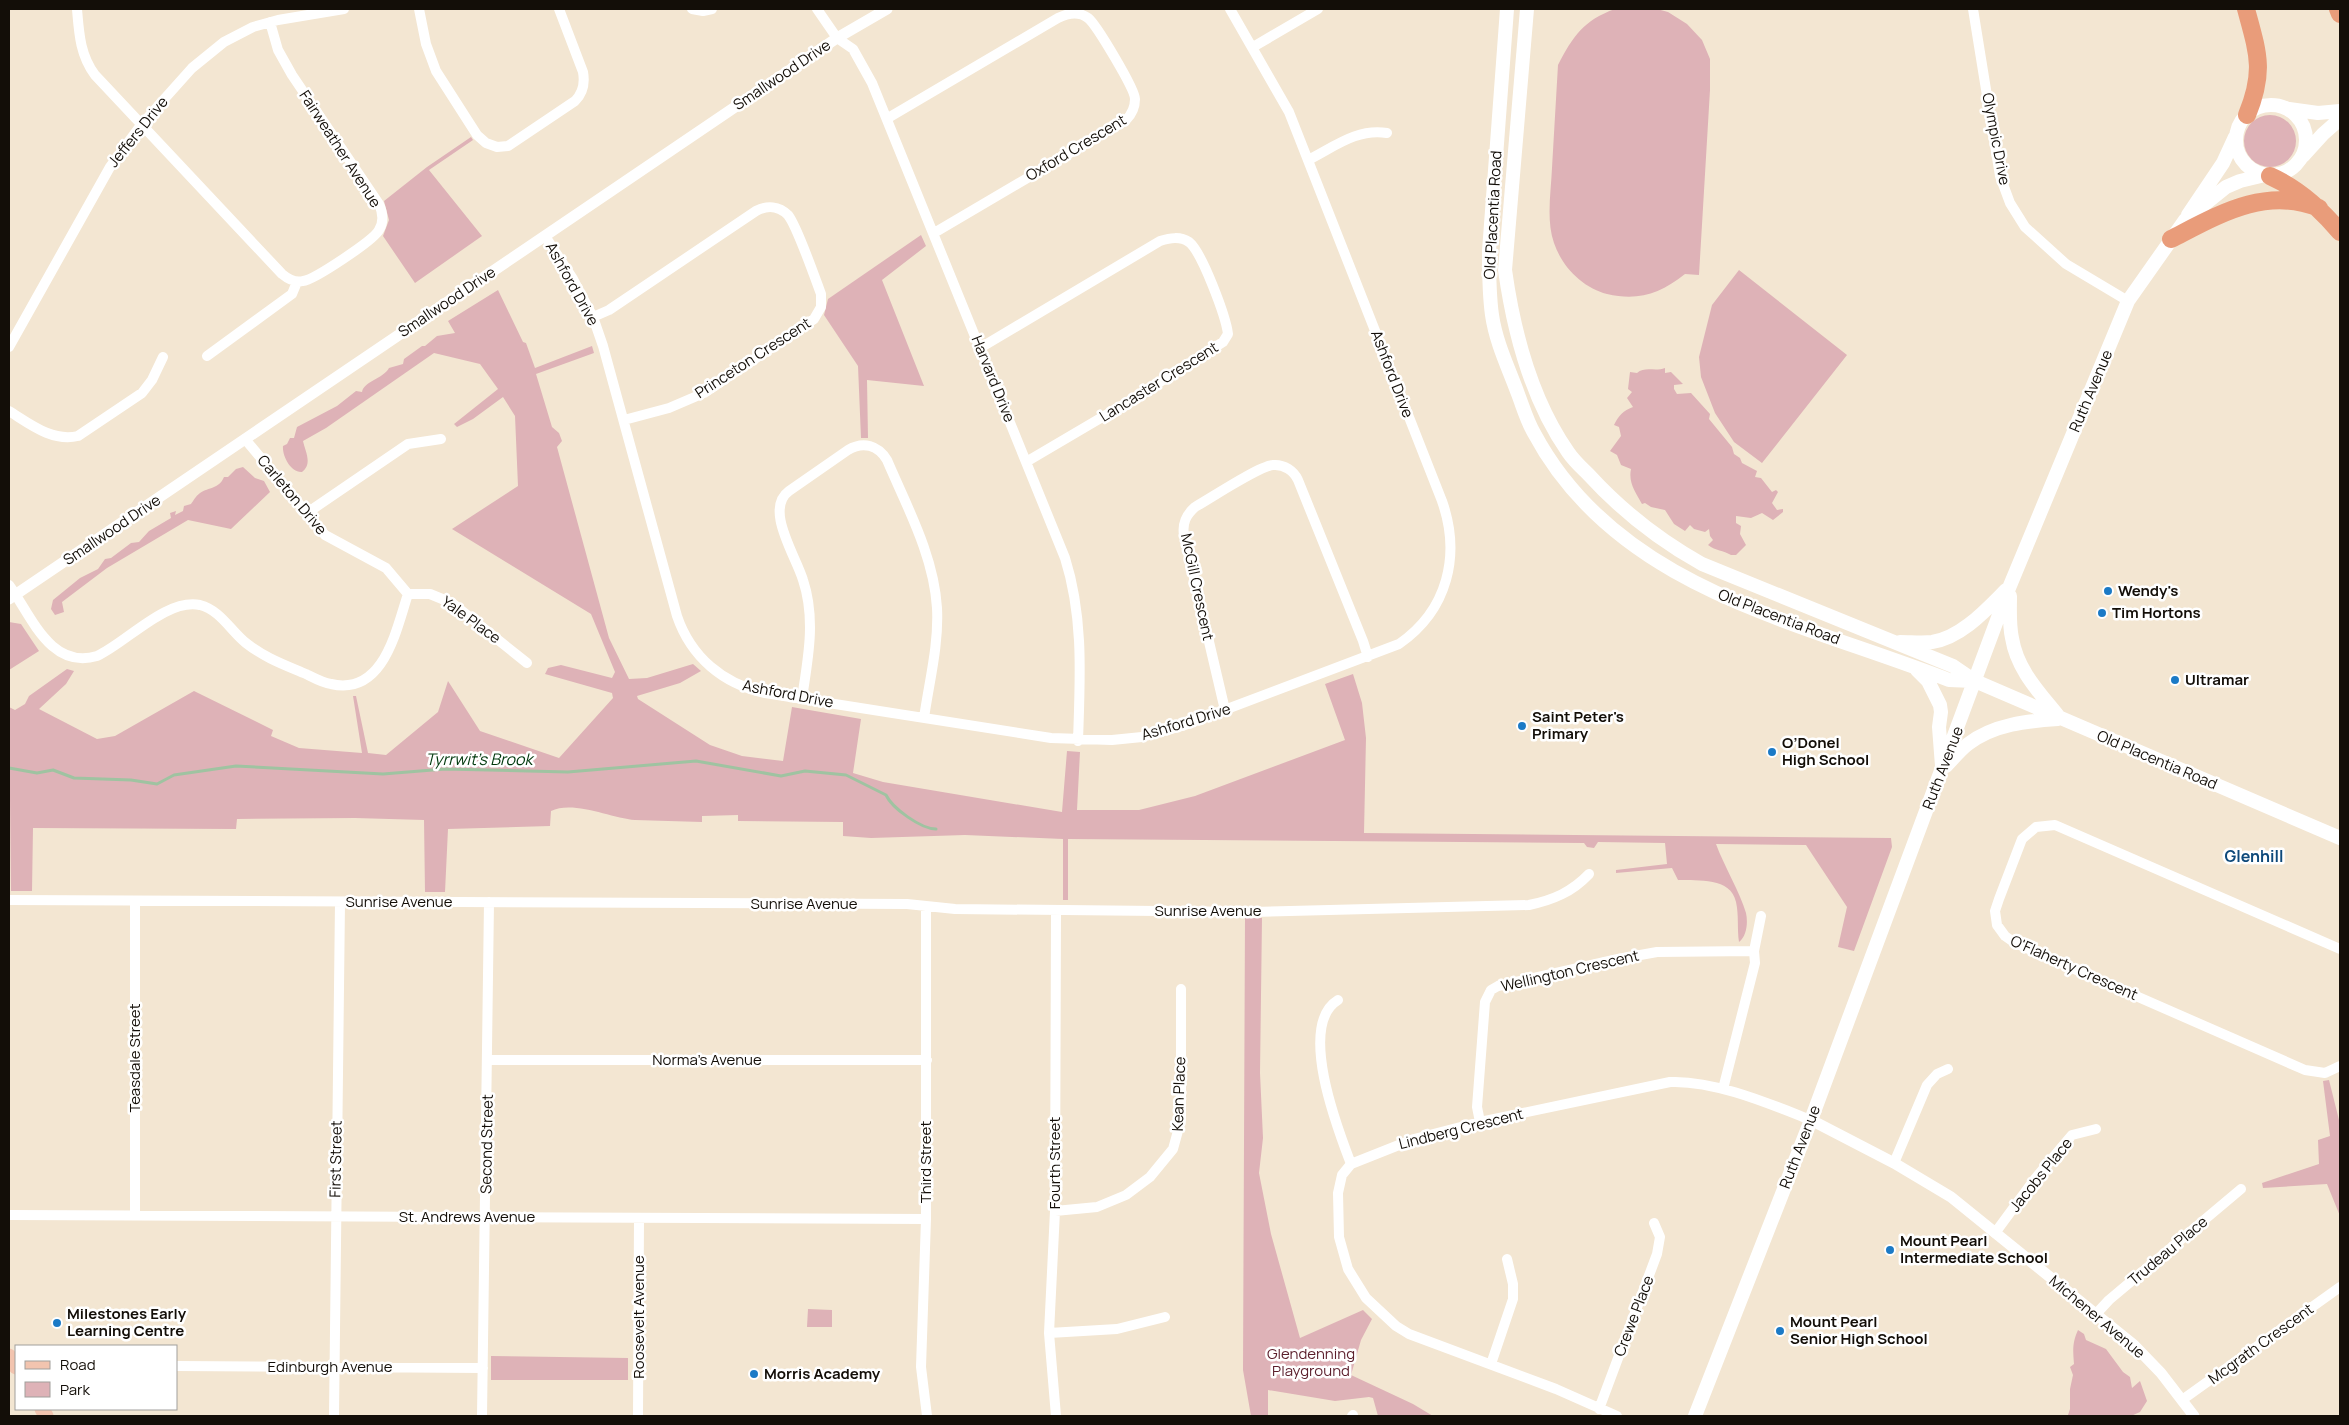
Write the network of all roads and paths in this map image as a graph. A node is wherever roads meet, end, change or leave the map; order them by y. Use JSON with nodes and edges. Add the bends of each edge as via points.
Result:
{"nodes":[{"id":1,"x":77,"y":9,"type":"edge"},
{"id":2,"x":344,"y":9,"type":"edge"},
{"id":3,"x":419,"y":9,"type":"edge"},
{"id":4,"x":559,"y":9,"type":"edge"},
{"id":5,"x":692,"y":9,"type":"edge"},
{"id":6,"x":712,"y":9,"type":"edge"},
{"id":7,"x":817,"y":9,"type":"edge"},
{"id":8,"x":887,"y":9,"type":"edge"},
{"id":9,"x":1230,"y":9,"type":"edge"},
{"id":10,"x":1318,"y":9,"type":"edge"},
{"id":11,"x":1507,"y":9,"type":"edge"},
{"id":12,"x":1527,"y":9,"type":"edge"},
{"id":13,"x":1973,"y":9,"type":"edge"},
{"id":14,"x":2246,"y":9,"type":"edge"},
{"id":15,"x":2338,"y":9,"type":"edge"},
{"id":16,"x":2340,"y":14,"type":"edge"},
{"id":17,"x":270,"y":22,"type":"junction"},
{"id":18,"x":837,"y":38,"type":"junction"},
{"id":19,"x":1253,"y":47,"type":"junction"},
{"id":20,"x":2288,"y":108,"type":"junction"},
{"id":21,"x":2340,"y":111,"type":"edge"},
{"id":22,"x":2247,"y":115,"type":"junction"},
{"id":23,"x":888,"y":118,"type":"junction"},
{"id":24,"x":2340,"y":119,"type":"edge"},
{"id":25,"x":141,"y":125,"type":"junction"},
{"id":26,"x":2237,"y":132,"type":"junction"},
{"id":27,"x":1387,"y":133,"type":"dead end"},
{"id":28,"x":1308,"y":160,"type":"junction"},
{"id":29,"x":2300,"y":161,"type":"junction"},
{"id":30,"x":2268,"y":175,"type":"junction"},
{"id":31,"x":2319,"y":208,"type":"junction"},
{"id":32,"x":2185,"y":220,"type":"junction"},
{"id":33,"x":2340,"y":232,"type":"edge"},
{"id":34,"x":934,"y":233,"type":"junction"},
{"id":35,"x":546,"y":236,"type":"junction"},
{"id":36,"x":2171,"y":239,"type":"junction"},
{"id":37,"x":297,"y":282,"type":"junction"},
{"id":38,"x":2128,"y":301,"type":"junction"},
{"id":39,"x":593,"y":317,"type":"junction"},
{"id":40,"x":9,"y":347,"type":"edge"},
{"id":41,"x":980,"y":348,"type":"junction"},
{"id":42,"x":207,"y":356,"type":"dead end"},
{"id":43,"x":163,"y":357,"type":"dead end"},
{"id":44,"x":9,"y":412,"type":"edge"},
{"id":45,"x":624,"y":420,"type":"junction"},
{"id":46,"x":245,"y":439,"type":"junction"},
{"id":47,"x":441,"y":440,"type":"dead end"},
{"id":48,"x":1026,"y":462,"type":"junction"},
{"id":49,"x":307,"y":513,"type":"junction"},
{"id":50,"x":9,"y":584,"type":"edge"},
{"id":51,"x":2009,"y":588,"type":"junction"},
{"id":52,"x":408,"y":594,"type":"junction"},
{"id":53,"x":12,"y":597,"type":"edge"},
{"id":54,"x":1895,"y":642,"type":"junction"},
{"id":55,"x":1368,"y":657,"type":"junction"},
{"id":56,"x":1904,"y":662,"type":"junction"},
{"id":57,"x":527,"y":663,"type":"dead end"},
{"id":58,"x":1975,"y":681,"type":"junction"},
{"id":59,"x":802,"y":698,"type":"junction"},
{"id":60,"x":1225,"y":710,"type":"junction"},
{"id":61,"x":924,"y":718,"type":"junction"},
{"id":62,"x":2060,"y":718,"type":"junction"},
{"id":63,"x":1078,"y":741,"type":"junction"},
{"id":64,"x":1942,"y":770,"type":"junction"},
{"id":65,"x":2340,"y":838,"type":"edge"},
{"id":66,"x":1589,"y":874,"type":"dead end"},
{"id":67,"x":9,"y":900,"type":"edge"},
{"id":68,"x":136,"y":901,"type":"junction"},
{"id":69,"x":340,"y":902,"type":"junction"},
{"id":70,"x":489,"y":902,"type":"junction"},
{"id":71,"x":926,"y":906,"type":"junction"},
{"id":72,"x":1056,"y":910,"type":"junction"},
{"id":73,"x":1761,"y":916,"type":"dead end"},
{"id":74,"x":2340,"y":948,"type":"edge"},
{"id":75,"x":1754,"y":950,"type":"junction"},
{"id":76,"x":1181,"y":988,"type":"dead end"},
{"id":77,"x":1338,"y":1000,"type":"dead end"},
{"id":78,"x":488,"y":1060,"type":"junction"},
{"id":79,"x":927,"y":1060,"type":"junction"},
{"id":80,"x":2340,"y":1066,"type":"edge"},
{"id":81,"x":1948,"y":1069,"type":"dead end"},
{"id":82,"x":1723,"y":1089,"type":"junction"},
{"id":83,"x":1811,"y":1120,"type":"junction"},
{"id":84,"x":1480,"y":1122,"type":"junction"},
{"id":85,"x":2096,"y":1129,"type":"dead end"},
{"id":86,"x":1894,"y":1163,"type":"junction"},
{"id":87,"x":1351,"y":1164,"type":"junction"},
{"id":88,"x":2241,"y":1189,"type":"dead end"},
{"id":89,"x":1055,"y":1211,"type":"junction"},
{"id":90,"x":9,"y":1215,"type":"edge"},
{"id":91,"x":135,"y":1215,"type":"junction"},
{"id":92,"x":336,"y":1216,"type":"junction"},
{"id":93,"x":486,"y":1216,"type":"junction"},
{"id":94,"x":639,"y":1218,"type":"junction"},
{"id":95,"x":926,"y":1219,"type":"junction"},
{"id":96,"x":1654,"y":1223,"type":"dead end"},
{"id":97,"x":1995,"y":1233,"type":"junction"},
{"id":98,"x":1507,"y":1259,"type":"dead end"},
{"id":99,"x":2340,"y":1287,"type":"edge"},
{"id":100,"x":2096,"y":1314,"type":"junction"},
{"id":101,"x":1165,"y":1317,"type":"dead end"},
{"id":102,"x":1049,"y":1333,"type":"junction"},
{"id":103,"x":1491,"y":1364,"type":"junction"},
{"id":104,"x":178,"y":1366,"type":"edge"},
{"id":105,"x":335,"y":1367,"type":"junction"},
{"id":106,"x":484,"y":1368,"type":"junction"},
{"id":107,"x":2182,"y":1400,"type":"junction"},
{"id":108,"x":1599,"y":1409,"type":"junction"},
{"id":109,"x":334,"y":1416,"type":"edge"},
{"id":110,"x":482,"y":1416,"type":"edge"},
{"id":111,"x":638,"y":1416,"type":"edge"},
{"id":112,"x":927,"y":1416,"type":"edge"},
{"id":113,"x":1056,"y":1416,"type":"edge"},
{"id":114,"x":1617,"y":1416,"type":"edge"},
{"id":115,"x":1695,"y":1416,"type":"edge"},
{"id":116,"x":2194,"y":1416,"type":"edge"}],
"edges":[{"from":1,"to":25,"type":"street","via":[[81,48],[88,65]]},
{"from":2,"to":17,"type":"street","name":"Jeffers Drive"},
{"from":3,"to":4,"type":"street","via":[[429,53],[440,80],[481,140],[497,147],[512,144],[575,101],[581,93],[583,72]]},
{"from":5,"to":6,"type":"street"},
{"from":7,"to":18,"type":"street"},
{"from":8,"to":18,"type":"street","name":"Smallwood Drive"},
{"from":9,"to":19,"type":"street","name":"Ashford Drive"},
{"from":10,"to":19,"type":"street"},
{"from":11,"to":56,"type":"main road","name":"Old Placentia Road","via":[[1489,282],[1500,345],[1533,432],[1549,459],[1602,520],[1669,570],[1743,606]]},
{"from":12,"to":54,"type":"main road","name":"Old Placentia Road","via":[[1505,270],[1511,310],[1537,397],[1568,453],[1614,502],[1668,545],[1741,581]]},
{"from":13,"to":38,"type":"street","name":"Olympic Drive","via":[[2000,176],[2010,203],[2025,227],[2066,264]]},
{"from":14,"to":22,"type":"highway","via":[[2257,50],[2259,75]]},
{"from":15,"to":16,"type":"highway"},
{"from":17,"to":25,"type":"street","name":"Jeffers Drive","via":[[239,33],[207,54]]},
{"from":17,"to":37,"type":"street","name":"Fairweather Avenue","via":[[287,67],[379,204],[382,216],[380,228],[372,238],[314,278]]},
{"from":18,"to":23,"type":"street","name":"Harvard Drive","via":[[853,49]]},
{"from":18,"to":35,"type":"street","name":"Smallwood Drive"},
{"from":19,"to":28,"type":"street","name":"Ashford Drive","via":[[1289,112]]},
{"from":20,"to":21,"type":"main road","via":[[2310,112]]},
{"from":20,"to":22,"type":"main road","via":[[2268,105]]},
{"from":20,"to":29,"type":"main road","via":[[2298,117],[2305,133],[2305,148]]},
{"from":22,"to":26,"type":"main road"},
{"from":23,"to":34,"type":"street","name":"Harvard Drive"},
{"from":23,"to":34,"type":"street","name":"Oxford Crescent","via":[[1071,13],[1084,16],[1094,24],[1133,90],[1135,104],[1126,120]]},
{"from":24,"to":29,"type":"main road"},
{"from":25,"to":37,"type":"street","via":[[282,274]]},
{"from":25,"to":40,"type":"street","name":"Jeffers Drive","via":[[104,177]]},
{"from":26,"to":30,"type":"main road","via":[[2240,158],[2252,170]]},
{"from":26,"to":32,"type":"main road","via":[[2223,163]]},
{"from":27,"to":28,"type":"street","via":[[1359,134]]},
{"from":28,"to":55,"type":"street","name":"Ashford Drive","via":[[1442,501],[1450,529],[1448,578],[1432,612],[1407,638]]},
{"from":29,"to":30,"type":"main road","via":[[2285,174]]},
{"from":30,"to":31,"type":"highway","via":[[2294,188]]},
{"from":30,"to":32,"type":"main road","name":"Ruth Avenue","via":[[2226,187]]},
{"from":31,"to":33,"type":"highway"},
{"from":31,"to":36,"type":"highway","via":[[2301,201],[2266,200],[2221,214]]},
{"from":32,"to":36,"type":"main road","name":"Ruth Avenue"},
{"from":34,"to":41,"type":"street","name":"Harvard Drive"},
{"from":35,"to":39,"type":"street","name":"Ashford Drive"},
{"from":35,"to":46,"type":"street","name":"Smallwood Drive"},
{"from":36,"to":38,"type":"main road","name":"Ruth Avenue"},
{"from":37,"to":42,"type":"street","via":[[292,294]]},
{"from":38,"to":51,"type":"main road","name":"Ruth Avenue"},
{"from":39,"to":45,"type":"street","name":"Ashford Drive"},
{"from":39,"to":45,"type":"street","name":"Princeton Crescent","via":[[609,310],[766,207],[777,208],[789,217],[821,294],[821,307],[814,319],[712,388],[674,406]]},
{"from":41,"to":48,"type":"street","name":"Harvard Drive"},
{"from":41,"to":48,"type":"street","name":"Lancaster Crescent","via":[[1160,241],[1171,238],[1188,241],[1198,253],[1224,318],[1228,334],[1223,342],[1133,400]]},
{"from":43,"to":44,"type":"street","via":[[142,392],[78,436],[54,436]]},
{"from":45,"to":59,"type":"street","name":"Ashford Drive","via":[[677,616],[691,646],[713,669],[737,684],[756,691]]},
{"from":46,"to":49,"type":"street","name":"Carleton Drive"},
{"from":46,"to":53,"type":"street","name":"Smallwood Drive"},
{"from":47,"to":49,"type":"street","via":[[408,444]]},
{"from":48,"to":63,"type":"street","name":"Harvard Drive","via":[[1074,588],[1081,645]]},
{"from":49,"to":52,"type":"street","name":"Carleton Drive","via":[[333,541],[386,568]]},
{"from":50,"to":53,"type":"street"},
{"from":51,"to":54,"type":"main road","via":[[1976,620],[1941,639]]},
{"from":51,"to":58,"type":"main road","name":"Ruth Avenue"},
{"from":51,"to":62,"type":"main road","via":[[2011,637],[2020,663]]},
{"from":52,"to":53,"type":"street","via":[[393,644],[376,671],[359,682],[340,685],[330,684],[264,656],[216,613],[200,605],[183,605],[167,611],[97,656],[85,659],[66,656],[51,646]]},
{"from":52,"to":57,"type":"street","name":"Yale Place","via":[[430,594],[452,602]]},
{"from":54,"to":58,"type":"main road","name":"Old Placentia Road","via":[[1953,666]]},
{"from":55,"to":60,"type":"street","name":"Ashford Drive"},
{"from":55,"to":60,"type":"street","name":"McGill Crescent","via":[[1298,480],[1284,466],[1268,466],[1196,507],[1184,524],[1184,536]]},
{"from":56,"to":58,"type":"main road","name":"Old Placentia Road","via":[[1949,680]]},
{"from":56,"to":64,"type":"main road","via":[[1928,681],[1937,699],[1941,712],[1938,727]]},
{"from":58,"to":62,"type":"main road","name":"Old Placentia Road"},
{"from":58,"to":64,"type":"main road","name":"Ruth Avenue"},
{"from":59,"to":61,"type":"street","name":"Ashford Drive"},
{"from":59,"to":61,"type":"street","via":[[810,645],[810,612],[803,579],[780,520],[778,505],[788,491],[854,447],[865,445],[877,448],[887,460],[932,577],[936,630]]},
{"from":60,"to":63,"type":"street","name":"Ashford Drive","via":[[1142,737]]},
{"from":61,"to":63,"type":"street","name":"Ashford Drive"},
{"from":62,"to":64,"type":"main road","via":[[2024,722],[1996,730],[1969,743]]},
{"from":62,"to":65,"type":"main road","name":"Old Placentia Road"},
{"from":64,"to":83,"type":"main road","name":"Ruth Avenue"},
{"from":66,"to":72,"type":"street","name":"Sunrise Avenue","via":[[1573,888],[1552,899],[1516,906],[1253,912]]},
{"from":67,"to":68,"type":"street","name":"Sunrise Avenue"},
{"from":68,"to":69,"type":"street","name":"Sunrise Avenue"},
{"from":68,"to":91,"type":"street","name":"Teasdale Street"},
{"from":69,"to":70,"type":"street","name":"Sunrise Avenue"},
{"from":69,"to":92,"type":"street","name":"First Street"},
{"from":70,"to":71,"type":"street","name":"Sunrise Avenue"},
{"from":70,"to":78,"type":"street","name":"Second Street"},
{"from":71,"to":72,"type":"street","name":"Sunrise Avenue"},
{"from":71,"to":79,"type":"street","name":"Third Street"},
{"from":72,"to":89,"type":"street","name":"Fourth Street"},
{"from":73,"to":75,"type":"street"},
{"from":74,"to":80,"type":"street","name":"O'Flaherty Crescent","via":[[2055,825],[2036,827],[2022,839],[1996,911],[2000,932],[2015,944],[2305,1070],[2325,1073]]},
{"from":75,"to":82,"type":"street","via":[[1755,963]]},
{"from":75,"to":84,"type":"street","name":"Wellington Crescent","via":[[1657,952],[1494,988],[1486,1002],[1478,1106]]},
{"from":76,"to":89,"type":"street","name":"Kean Place","via":[[1181,1120],[1174,1149],[1150,1177],[1126,1195],[1097,1207]]},
{"from":77,"to":87,"type":"street","via":[[1329,1007],[1323,1020],[1322,1058],[1327,1097]]},
{"from":78,"to":79,"type":"street","name":"Norma's Avenue"},
{"from":78,"to":93,"type":"street","name":"Second Street"},
{"from":79,"to":95,"type":"street","name":"Third Street"},
{"from":81,"to":86,"type":"street","via":[[1937,1074],[1927,1085]]},
{"from":82,"to":83,"type":"street","name":"Lindberg Crescent"},
{"from":82,"to":84,"type":"street","name":"Lindberg Crescent","via":[[1692,1082],[1659,1084]]},
{"from":83,"to":86,"type":"street","name":"Michener Avenue"},
{"from":83,"to":115,"type":"main road","name":"Ruth Avenue"},
{"from":84,"to":87,"type":"street","name":"Lindberg Crescent","via":[[1414,1139]]},
{"from":85,"to":97,"type":"street","name":"Jacobs Place","via":[[2072,1135]]},
{"from":86,"to":97,"type":"street","name":"Michener Avenue","via":[[1951,1197]]},
{"from":87,"to":103,"type":"street","via":[[1339,1184],[1337,1214],[1344,1258],[1359,1288],[1374,1307],[1402,1330]]},
{"from":88,"to":100,"type":"street","name":"Trudeau Place"},
{"from":89,"to":102,"type":"street","name":"Fourth Street"},
{"from":90,"to":91,"type":"street","name":"St. Andrews Avenue"},
{"from":91,"to":92,"type":"street","name":"St. Andrews Avenue"},
{"from":92,"to":93,"type":"street","name":"St. Andrews Avenue"},
{"from":92,"to":105,"type":"street","name":"First Street"},
{"from":93,"to":94,"type":"street","name":"St. Andrews Avenue"},
{"from":93,"to":106,"type":"street","name":"Second Street"},
{"from":94,"to":95,"type":"street","name":"St. Andrews Avenue"},
{"from":94,"to":111,"type":"street","name":"Roosevelt Avenue"},
{"from":95,"to":112,"type":"street","name":"Third Street","via":[[921,1367]]},
{"from":96,"to":108,"type":"street","name":"Crewe Place","via":[[1660,1237],[1657,1254]]},
{"from":97,"to":100,"type":"street","name":"Michener Avenue"},
{"from":98,"to":103,"type":"street","via":[[1513,1299]]},
{"from":99,"to":107,"type":"street","name":"Mcgrath Crescent"},
{"from":100,"to":107,"type":"street","name":"Michener Avenue","via":[[2147,1358]]},
{"from":101,"to":102,"type":"street","via":[[1117,1329]]},
{"from":102,"to":113,"type":"street","name":"Fourth Street"},
{"from":103,"to":108,"type":"street"},
{"from":104,"to":105,"type":"street","name":"Edinburgh Avenue"},
{"from":105,"to":106,"type":"street","name":"Edinburgh Avenue"},
{"from":105,"to":109,"type":"street","name":"First Street"},
{"from":106,"to":110,"type":"street","name":"Second Street"},
{"from":107,"to":116,"type":"street","name":"Michener Avenue"},
{"from":108,"to":114,"type":"street"}]}
